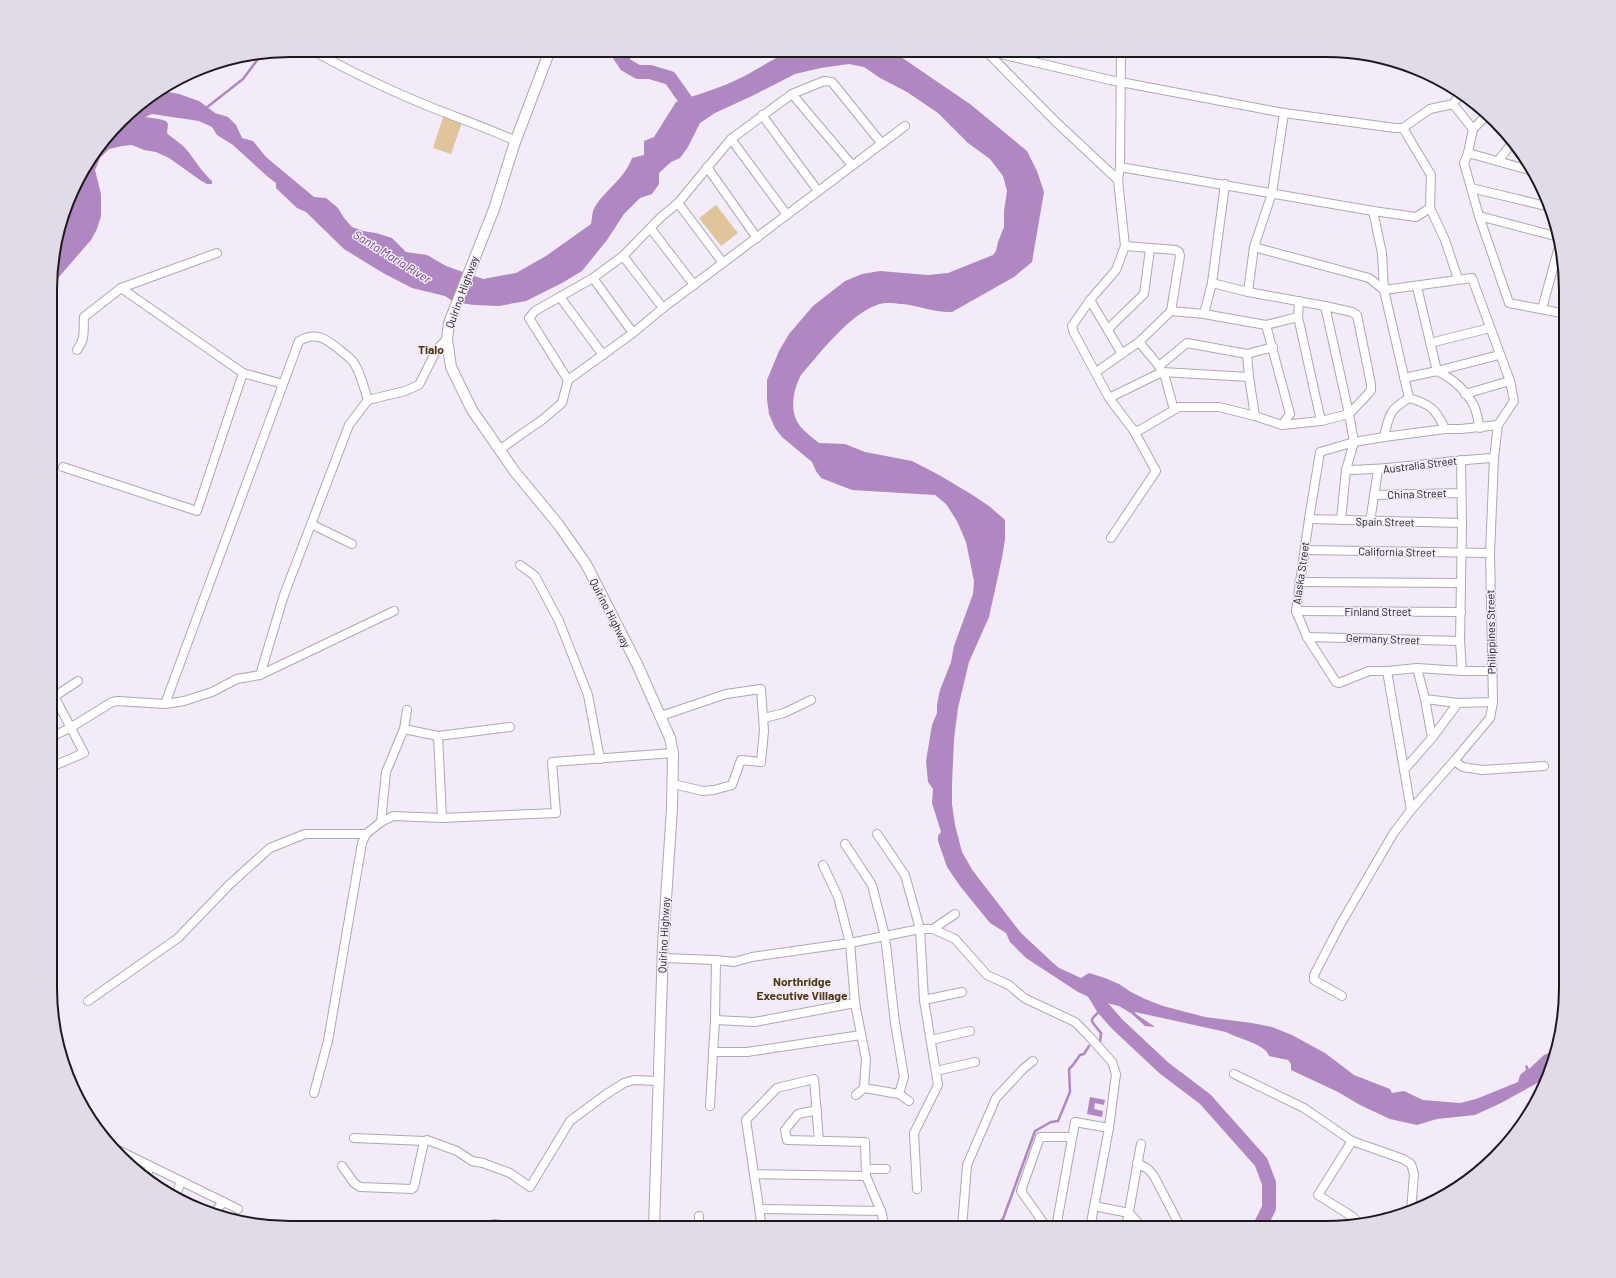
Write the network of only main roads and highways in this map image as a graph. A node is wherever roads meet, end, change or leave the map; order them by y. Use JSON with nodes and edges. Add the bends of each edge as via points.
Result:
{"nodes":[{"id":1,"x":547,"y":57,"type":"edge"},
{"id":2,"x":654,"y":1221,"type":"edge"}],
"edges":[{"from":1,"to":2,"type":"main road","name":"Quirino Highway","via":[[494,209],[449,323],[447,339],[451,367],[472,410],[519,478],[558,524],[586,564],[670,738],[673,784],[662,958]]}]}
